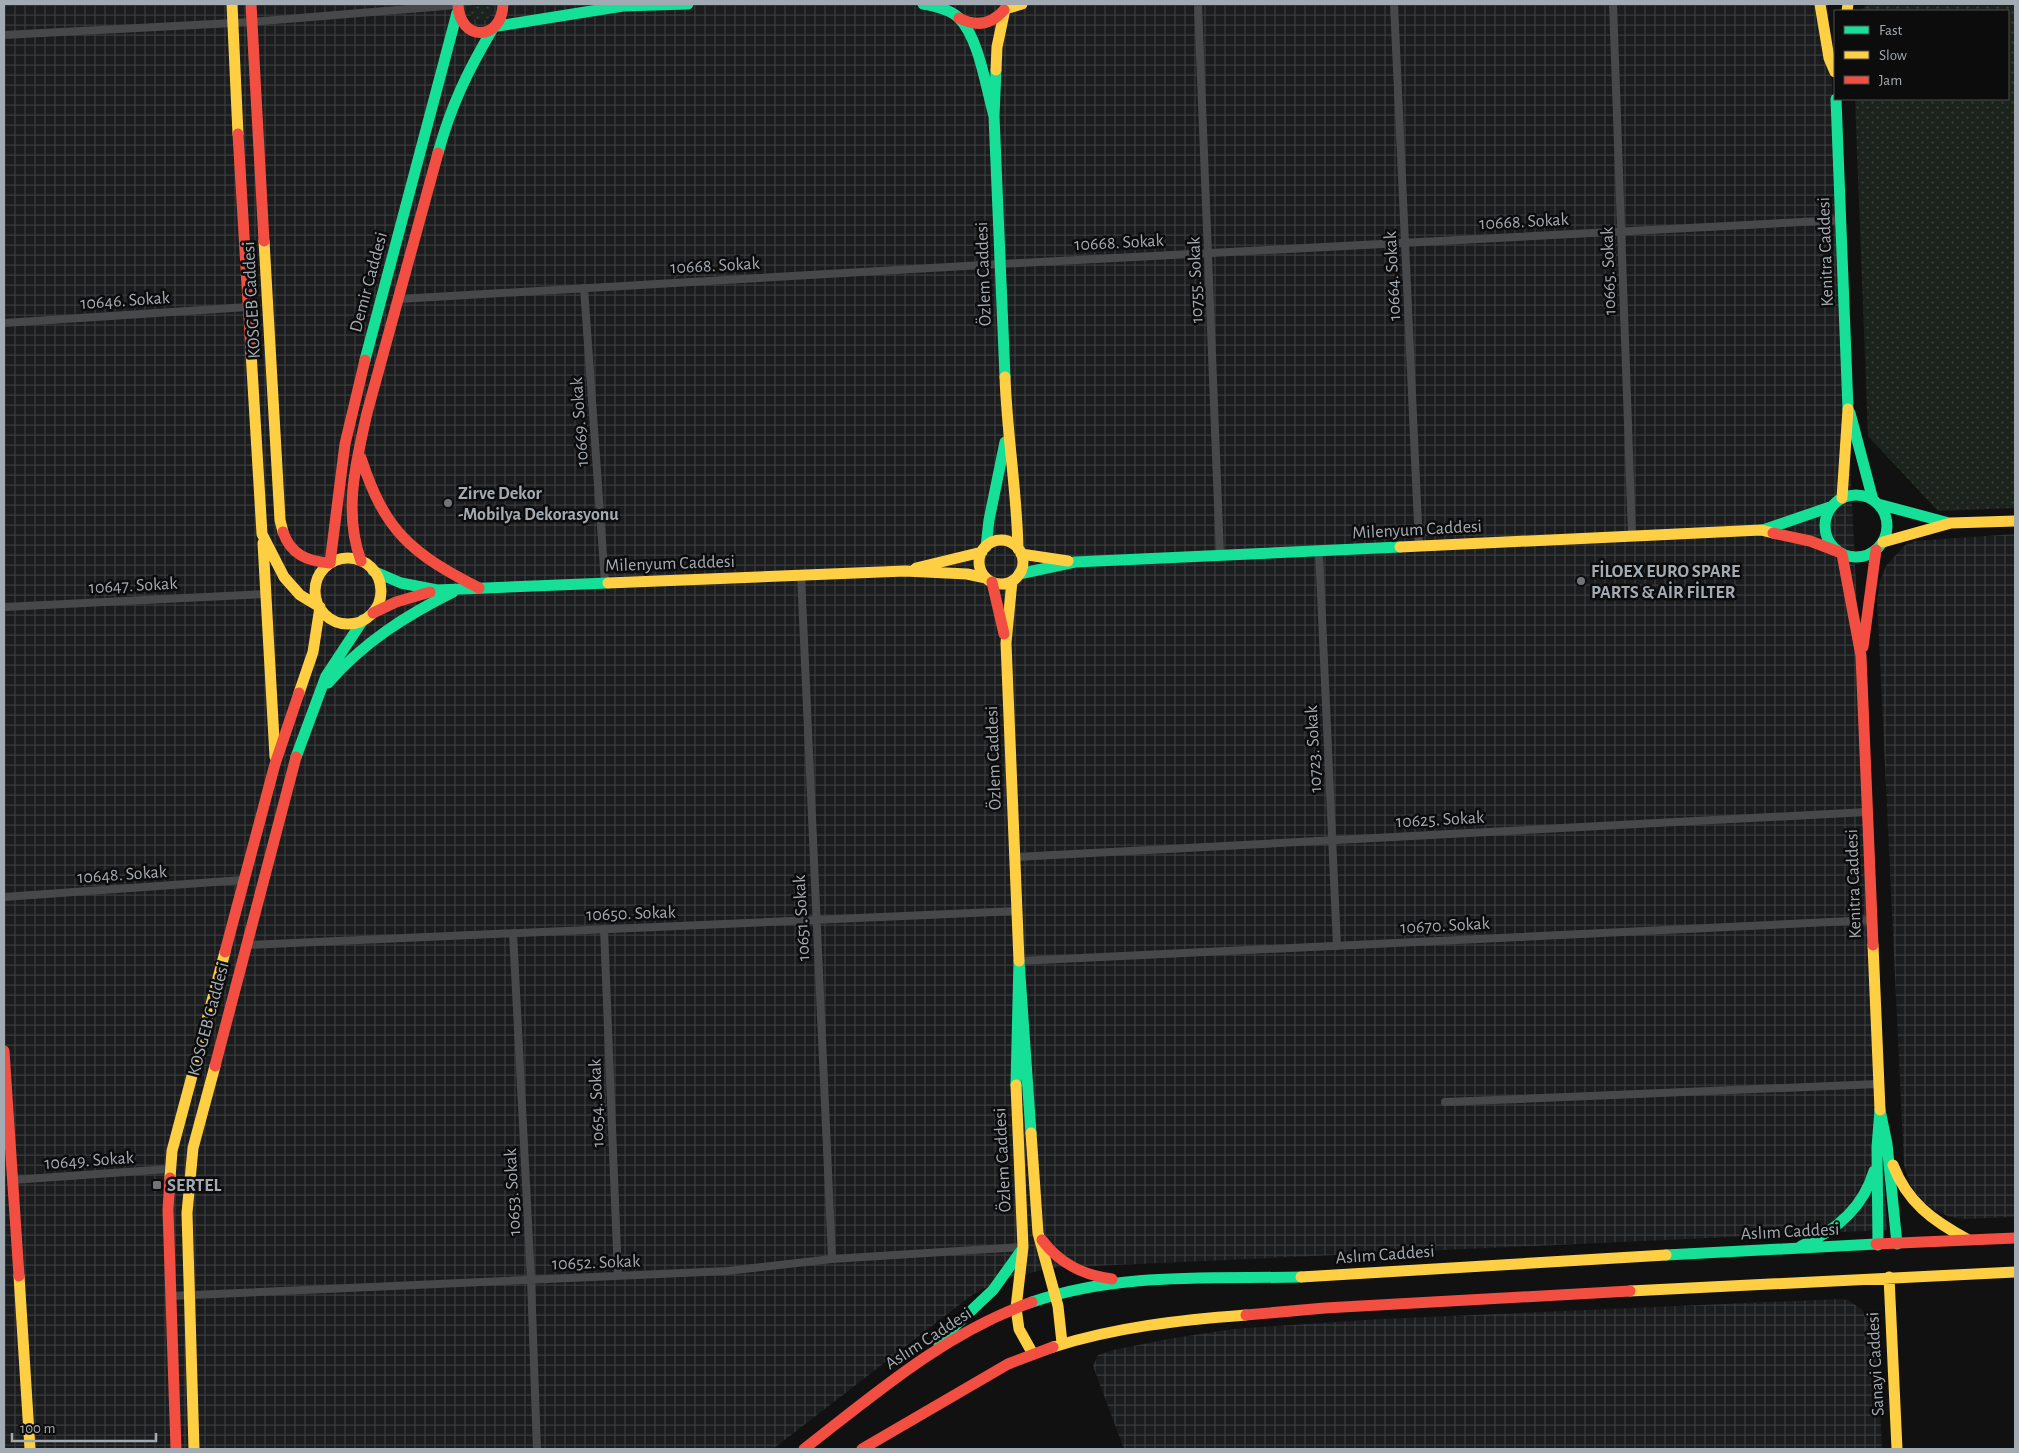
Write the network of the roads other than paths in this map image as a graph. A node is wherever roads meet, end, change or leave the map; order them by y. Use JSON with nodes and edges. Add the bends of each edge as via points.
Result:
{"nodes":[{"id":1,"x":232,"y":4,"type":"edge"},
{"id":2,"x":251,"y":4,"type":"edge"},
{"id":3,"x":503,"y":4,"type":"edge"},
{"id":4,"x":600,"y":4,"type":"edge"},
{"id":5,"x":688,"y":4,"type":"edge"},
{"id":6,"x":923,"y":4,"type":"edge"},
{"id":7,"x":950,"y":4,"type":"edge"},
{"id":8,"x":1022,"y":4,"type":"edge"},
{"id":9,"x":1198,"y":4,"type":"edge"},
{"id":10,"x":1394,"y":4,"type":"edge"},
{"id":11,"x":1613,"y":4,"type":"edge"},
{"id":12,"x":1820,"y":4,"type":"edge"},
{"id":13,"x":623,"y":6,"type":"junction"},
{"id":14,"x":1005,"y":6,"type":"edge"},
{"id":15,"x":457,"y":7,"type":"edge"},
{"id":16,"x":959,"y":18,"type":"junction"},
{"id":17,"x":252,"y":22,"type":"junction"},
{"id":18,"x":233,"y":23,"type":"junction"},
{"id":19,"x":495,"y":28,"type":"junction"},
{"id":20,"x":4,"y":35,"type":"edge"},
{"id":21,"x":1834,"y":69,"type":"edge"},
{"id":22,"x":1836,"y":100,"type":"edge"},
{"id":23,"x":994,"y":116,"type":"junction"},
{"id":24,"x":1841,"y":220,"type":"junction"},
{"id":25,"x":1621,"y":231,"type":"junction"},
{"id":26,"x":1405,"y":242,"type":"junction"},
{"id":27,"x":1209,"y":252,"type":"junction"},
{"id":28,"x":1000,"y":264,"type":"junction"},
{"id":29,"x":584,"y":288,"type":"junction"},
{"id":30,"x":399,"y":299,"type":"junction"},
{"id":31,"x":248,"y":307,"type":"junction"},
{"id":32,"x":4,"y":323,"type":"edge"},
{"id":33,"x":1848,"y":404,"type":"junction"},
{"id":34,"x":1007,"y":431,"type":"junction"},
{"id":35,"x":359,"y":452,"type":"junction"},
{"id":36,"x":1842,"y":498,"type":"junction"},
{"id":37,"x":1876,"y":502,"type":"junction"},
{"id":38,"x":1830,"y":507,"type":"junction"},
{"id":39,"x":2015,"y":521,"type":"edge"},
{"id":40,"x":1951,"y":524,"type":"junction"},
{"id":41,"x":1762,"y":530,"type":"junction"},
{"id":42,"x":262,"y":534,"type":"junction"},
{"id":43,"x":1632,"y":536,"type":"junction"},
{"id":44,"x":1419,"y":546,"type":"junction"},
{"id":45,"x":1880,"y":546,"type":"junction"},
{"id":46,"x":984,"y":549,"type":"junction"},
{"id":47,"x":1019,"y":551,"type":"junction"},
{"id":48,"x":1319,"y":551,"type":"junction"},
{"id":49,"x":1840,"y":553,"type":"junction"},
{"id":50,"x":1220,"y":556,"type":"junction"},
{"id":51,"x":361,"y":561,"type":"junction"},
{"id":52,"x":1075,"y":562,"type":"junction"},
{"id":53,"x":330,"y":563,"type":"junction"},
{"id":54,"x":374,"y":571,"type":"junction"},
{"id":55,"x":905,"y":571,"type":"junction"},
{"id":56,"x":802,"y":575,"type":"junction"},
{"id":57,"x":1016,"y":578,"type":"junction"},
{"id":58,"x":989,"y":580,"type":"junction"},
{"id":59,"x":605,"y":583,"type":"junction"},
{"id":60,"x":481,"y":588,"type":"junction"},
{"id":61,"x":437,"y":590,"type":"junction"},
{"id":62,"x":458,"y":590,"type":"junction"},
{"id":63,"x":265,"y":594,"type":"junction"},
{"id":64,"x":4,"y":607,"type":"edge"},
{"id":65,"x":320,"y":607,"type":"junction"},
{"id":66,"x":366,"y":618,"type":"junction"},
{"id":67,"x":1006,"y":643,"type":"junction"},
{"id":68,"x":1861,"y":656,"type":"junction"},
{"id":69,"x":316,"y":698,"type":"junction"},
{"id":70,"x":275,"y":764,"type":"junction"},
{"id":71,"x":1868,"y":812,"type":"junction"},
{"id":72,"x":1332,"y":840,"type":"junction"},
{"id":73,"x":1015,"y":857,"type":"junction"},
{"id":74,"x":243,"y":880,"type":"junction"},
{"id":75,"x":4,"y":897,"type":"edge"},
{"id":76,"x":1017,"y":911,"type":"junction"},
{"id":77,"x":816,"y":920,"type":"junction"},
{"id":78,"x":1872,"y":920,"type":"junction"},
{"id":79,"x":604,"y":929,"type":"junction"},
{"id":80,"x":513,"y":933,"type":"junction"},
{"id":81,"x":246,"y":945,"type":"junction"},
{"id":82,"x":1337,"y":946,"type":"junction"},
{"id":83,"x":1019,"y":961,"type":"junction"},
{"id":84,"x":4,"y":1051,"type":"edge"},
{"id":85,"x":1878,"y":1084,"type":"junction"},
{"id":86,"x":1445,"y":1102,"type":"dead end"},
{"id":87,"x":1882,"y":1145,"type":"junction"},
{"id":88,"x":169,"y":1169,"type":"junction"},
{"id":89,"x":12,"y":1180,"type":"junction"},
{"id":90,"x":1038,"y":1233,"type":"junction"},
{"id":91,"x":2015,"y":1238,"type":"edge"},
{"id":92,"x":1968,"y":1240,"type":"junction"},
{"id":93,"x":1897,"y":1244,"type":"junction"},
{"id":94,"x":1878,"y":1245,"type":"junction"},
{"id":95,"x":1023,"y":1247,"type":"junction"},
{"id":96,"x":1794,"y":1249,"type":"junction"},
{"id":97,"x":832,"y":1259,"type":"junction"},
{"id":98,"x":2015,"y":1272,"type":"edge"},
{"id":99,"x":618,"y":1276,"type":"junction"},
{"id":100,"x":1889,"y":1277,"type":"junction"},
{"id":101,"x":531,"y":1280,"type":"junction"},
{"id":102,"x":1124,"y":1281,"type":"junction"},
{"id":103,"x":189,"y":1295,"type":"junction"},
{"id":104,"x":1054,"y":1295,"type":"junction"},
{"id":105,"x":170,"y":1296,"type":"junction"},
{"id":106,"x":1016,"y":1308,"type":"junction"},
{"id":107,"x":1062,"y":1343,"type":"junction"},
{"id":108,"x":1033,"y":1354,"type":"junction"},
{"id":109,"x":919,"y":1362,"type":"junction"},
{"id":110,"x":30,"y":1449,"type":"edge"},
{"id":111,"x":176,"y":1449,"type":"edge"},
{"id":112,"x":194,"y":1449,"type":"edge"},
{"id":113,"x":537,"y":1449,"type":"edge"},
{"id":114,"x":804,"y":1449,"type":"edge"},
{"id":115,"x":862,"y":1449,"type":"edge"},
{"id":116,"x":1897,"y":1449,"type":"edge"}],
"edges":[{"from":1,"to":18,"type":"street","name":"KOSGEB Caddesi"},
{"from":2,"to":17,"type":"street","name":"KOSGEB Caddesi"},
{"from":3,"to":19,"type":"street","name":"Demir Caddesi","via":[[504,14]]},
{"from":4,"to":13,"type":"street"},
{"from":5,"to":13,"type":"street"},
{"from":6,"to":16,"type":"street","via":[[939,6]]},
{"from":7,"to":16,"type":"street","name":"Özlem Caddesi"},
{"from":8,"to":14,"type":"street"},
{"from":9,"to":27,"type":"street","name":"10755. Sokak"},
{"from":10,"to":26,"type":"street","name":"10664. Sokak"},
{"from":11,"to":25,"type":"street","name":"10665. Sokak"},
{"from":12,"to":21,"type":"street","via":[[1829,58]]},
{"from":13,"to":19,"type":"street"},
{"from":14,"to":16,"type":"street","via":[[1000,16],[984,24],[976,25]]},
{"from":14,"to":23,"type":"street","name":"Özlem Caddesi","via":[[998,47]]},
{"from":15,"to":17,"type":"street"},
{"from":15,"to":19,"type":"street","via":[[464,26],[470,31],[485,33]]},
{"from":15,"to":53,"type":"street","name":"Demir Caddesi","via":[[353,405]]},
{"from":16,"to":23,"type":"street","name":"Özlem Caddesi","via":[[975,51]]},
{"from":17,"to":18,"type":"street"},
{"from":17,"to":53,"type":"street","name":"KOSGEB Caddesi","via":[[280,520],[293,552],[311,562]]},
{"from":18,"to":20,"type":"street"},
{"from":18,"to":31,"type":"street","name":"KOSGEB Caddesi"},
{"from":19,"to":30,"type":"street","name":"Demir Caddesi","via":[[464,78],[447,120]]},
{"from":22,"to":24,"type":"street","name":"Kenitra Caddesi"},
{"from":23,"to":28,"type":"street","name":"Özlem Caddesi"},
{"from":24,"to":25,"type":"street","name":"10668. Sokak"},
{"from":24,"to":33,"type":"street","name":"Kenitra Caddesi"},
{"from":25,"to":26,"type":"street","name":"10668. Sokak"},
{"from":25,"to":43,"type":"street","name":"10665. Sokak"},
{"from":26,"to":27,"type":"street","name":"10668. Sokak"},
{"from":26,"to":44,"type":"street","name":"10664. Sokak"},
{"from":27,"to":28,"type":"street","name":"10668. Sokak"},
{"from":27,"to":50,"type":"street","name":"10755. Sokak"},
{"from":28,"to":29,"type":"street","name":"10668. Sokak"},
{"from":28,"to":34,"type":"street","name":"Özlem Caddesi"},
{"from":29,"to":30,"type":"street","name":"10668. Sokak"},
{"from":29,"to":59,"type":"street","name":"10669. Sokak"},
{"from":30,"to":35,"type":"street","name":"Demir Caddesi"},
{"from":31,"to":32,"type":"street","name":"10646. Sokak"},
{"from":31,"to":42,"type":"street","name":"KOSGEB Caddesi"},
{"from":33,"to":36,"type":"street"},
{"from":33,"to":37,"type":"street"},
{"from":34,"to":46,"type":"street","name":"Özlem Caddesi"},
{"from":34,"to":47,"type":"street","name":"Özlem Caddesi"},
{"from":35,"to":51,"type":"street","name":"Demir Caddesi","via":[[351,518]]},
{"from":35,"to":60,"type":"street","via":[[376,502],[394,531],[430,562]]},
{"from":36,"to":37,"type":"street","via":[[1859,494]]},
{"from":36,"to":38,"type":"street"},
{"from":37,"to":40,"type":"street"},
{"from":37,"to":45,"type":"street","via":[[1888,523]]},
{"from":38,"to":41,"type":"street"},
{"from":38,"to":49,"type":"street","via":[[1824,527],[1831,546]]},
{"from":39,"to":40,"type":"street"},
{"from":40,"to":45,"type":"street"},
{"from":41,"to":43,"type":"street","name":"Milenyum Caddesi"},
{"from":41,"to":49,"type":"street","via":[[1810,541]]},
{"from":42,"to":63,"type":"street","name":"KOSGEB Caddesi"},
{"from":42,"to":65,"type":"street","name":"KOSGEB Caddesi","via":[[271,557],[286,580],[302,598]]},
{"from":43,"to":44,"type":"street","name":"Milenyum Caddesi"},
{"from":44,"to":48,"type":"street","name":"Milenyum Caddesi"},
{"from":45,"to":49,"type":"street","via":[[1858,558]]},
{"from":45,"to":68,"type":"street"},
{"from":46,"to":47,"type":"street","via":[[1006,541]]},
{"from":46,"to":55,"type":"street"},
{"from":46,"to":58,"type":"street","via":[[980,566]]},
{"from":47,"to":52,"type":"street"},
{"from":47,"to":57,"type":"street","via":[[1023,563]]},
{"from":48,"to":50,"type":"street","name":"Milenyum Caddesi"},
{"from":48,"to":72,"type":"street","name":"10723. Sokak"},
{"from":49,"to":68,"type":"street"},
{"from":50,"to":52,"type":"street","name":"Milenyum Caddesi"},
{"from":51,"to":53,"type":"street","via":[[348,558]]},
{"from":51,"to":54,"type":"street"},
{"from":52,"to":57,"type":"street"},
{"from":53,"to":65,"type":"street","via":[[316,583],[316,600]]},
{"from":54,"to":61,"type":"street","name":"Milenyum Caddesi","via":[[401,583]]},
{"from":54,"to":66,"type":"street","via":[[380,594],[377,606]]},
{"from":55,"to":56,"type":"street","name":"Milenyum Caddesi"},
{"from":55,"to":58,"type":"street","via":[[967,574]]},
{"from":56,"to":59,"type":"street","name":"Milenyum Caddesi"},
{"from":56,"to":77,"type":"street","name":"10651. Sokak"},
{"from":57,"to":58,"type":"street","via":[[998,584]]},
{"from":57,"to":67,"type":"street","name":"Özlem Caddesi"},
{"from":58,"to":67,"type":"street","name":"Özlem Caddesi"},
{"from":59,"to":60,"type":"street","name":"Milenyum Caddesi"},
{"from":60,"to":62,"type":"street","name":"Milenyum Caddesi"},
{"from":61,"to":62,"type":"street","name":"Milenyum Caddesi"},
{"from":61,"to":66,"type":"street","name":"Milenyum Caddesi","via":[[396,602]]},
{"from":62,"to":69,"type":"street","via":[[382,630],[350,658]]},
{"from":63,"to":64,"type":"street","name":"10647. Sokak"},
{"from":63,"to":70,"type":"street","name":"KOSGEB Caddesi"},
{"from":65,"to":66,"type":"street","via":[[328,617],[339,622],[351,623]]},
{"from":65,"to":70,"type":"street","name":"KOSGEB Caddesi","via":[[313,652]]},
{"from":66,"to":69,"type":"street","name":"KOSGEB Caddesi","via":[[334,662]]},
{"from":67,"to":73,"type":"street","name":"Özlem Caddesi"},
{"from":68,"to":71,"type":"street","name":"Kenitra Caddesi"},
{"from":69,"to":81,"type":"street","name":"KOSGEB Caddesi","via":[[293,765]]},
{"from":70,"to":74,"type":"street","name":"KOSGEB Caddesi"},
{"from":71,"to":72,"type":"street","name":"10625. Sokak"},
{"from":71,"to":78,"type":"street","name":"Kenitra Caddesi"},
{"from":72,"to":73,"type":"street","name":"10625. Sokak"},
{"from":72,"to":82,"type":"street","name":"10723. Sokak"},
{"from":73,"to":76,"type":"street","name":"Özlem Caddesi"},
{"from":74,"to":75,"type":"street","name":"10648. Sokak"},
{"from":74,"to":88,"type":"street","name":"KOSGEB Caddesi"},
{"from":76,"to":77,"type":"street","name":"10650. Sokak"},
{"from":76,"to":83,"type":"street","name":"Özlem Caddesi"},
{"from":77,"to":79,"type":"street","name":"10650. Sokak"},
{"from":77,"to":97,"type":"street","name":"10651. Sokak"},
{"from":78,"to":82,"type":"street","name":"10670. Sokak"},
{"from":78,"to":85,"type":"street","name":"Kenitra Caddesi"},
{"from":79,"to":80,"type":"street","name":"10650. Sokak"},
{"from":79,"to":99,"type":"street","name":"10654. Sokak"},
{"from":80,"to":81,"type":"street","name":"10650. Sokak"},
{"from":80,"to":101,"type":"street","name":"10653. Sokak"},
{"from":81,"to":103,"type":"street","name":"KOSGEB Caddesi","via":[[192,1155],[188,1193]]},
{"from":82,"to":83,"type":"street","name":"10670. Sokak"},
{"from":83,"to":90,"type":"street","name":"Özlem Caddesi"},
{"from":83,"to":95,"type":"street","name":"Özlem Caddesi","via":[[1015,1060]]},
{"from":84,"to":89,"type":"street"},
{"from":85,"to":86,"type":"street"},
{"from":85,"to":87,"type":"street","name":"Kenitra Caddesi"},
{"from":87,"to":92,"type":"street","via":[[1907,1197],[1935,1222]]},
{"from":87,"to":93,"type":"street","name":"Kenitra Caddesi"},
{"from":87,"to":94,"type":"street","name":"Kenitra Caddesi"},
{"from":87,"to":96,"type":"street","via":[[1872,1180],[1856,1207],[1823,1235]]},
{"from":88,"to":89,"type":"street","name":"10649. Sokak"},
{"from":88,"to":105,"type":"street","name":"KOSGEB Caddesi"},
{"from":89,"to":110,"type":"street"},
{"from":90,"to":102,"type":"street","via":[[1051,1252],[1068,1266],[1098,1277]]},
{"from":90,"to":104,"type":"street","name":"Özlem Caddesi"},
{"from":91,"to":92,"type":"street","name":"Aslım Caddesi"},
{"from":92,"to":93,"type":"street","name":"Aslım Caddesi"},
{"from":93,"to":94,"type":"street","name":"Aslım Caddesi"},
{"from":94,"to":96,"type":"street","name":"Aslım Caddesi"},
{"from":95,"to":97,"type":"street","name":"10652. Sokak"},
{"from":95,"to":106,"type":"street","name":"Özlem Caddesi"},
{"from":95,"to":109,"type":"street","via":[[988,1297]]},
{"from":96,"to":102,"type":"street","name":"Aslım Caddesi","via":[[1315,1276]]},
{"from":97,"to":99,"type":"street","name":"10652. Sokak","via":[[727,1272]]},
{"from":98,"to":100,"type":"street"},
{"from":99,"to":101,"type":"street","name":"10652. Sokak"},
{"from":100,"to":107,"type":"street","via":[[1315,1309],[1162,1322]]},
{"from":100,"to":116,"type":"street","name":"Sanayi Caddesi"},
{"from":101,"to":103,"type":"street","name":"10652. Sokak"},
{"from":101,"to":113,"type":"street","name":"10653. Sokak"},
{"from":102,"to":104,"type":"street","name":"Aslım Caddesi"},
{"from":103,"to":105,"type":"street","name":"10652. Sokak"},
{"from":103,"to":112,"type":"street","name":"KOSGEB Caddesi"},
{"from":104,"to":106,"type":"street","name":"Aslım Caddesi"},
{"from":104,"to":107,"type":"street","name":"Özlem Caddesi"},
{"from":105,"to":111,"type":"street","name":"KOSGEB Caddesi"},
{"from":106,"to":108,"type":"street","name":"Özlem Caddesi","via":[[1019,1329]]},
{"from":106,"to":109,"type":"street","name":"Aslım Caddesi","via":[[965,1331]]},
{"from":107,"to":108,"type":"street"},
{"from":108,"to":115,"type":"street","via":[[1008,1364]]},
{"from":109,"to":114,"type":"street","name":"Aslım Caddesi"}]}
